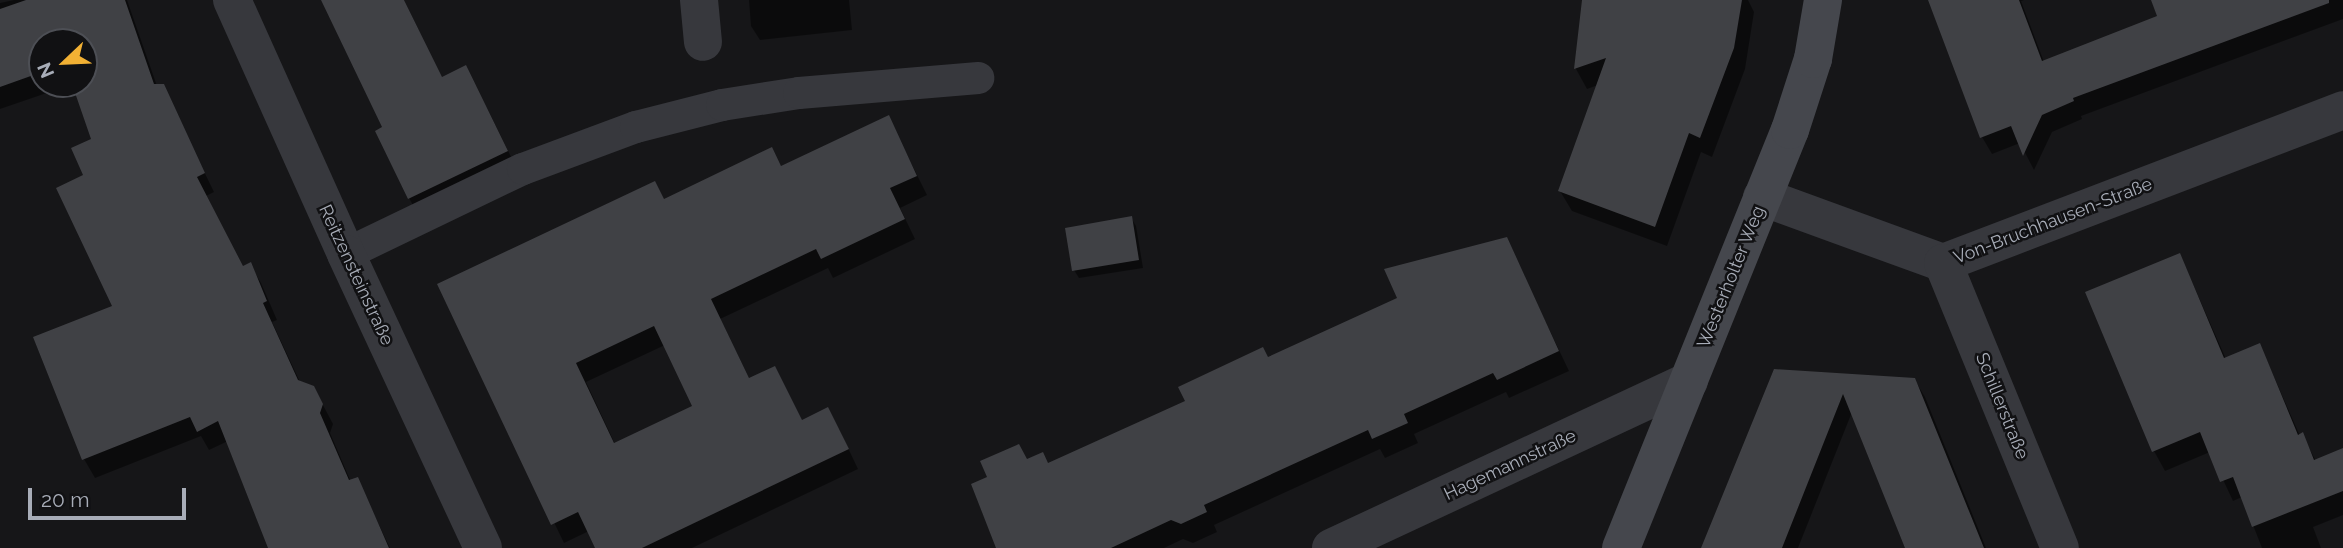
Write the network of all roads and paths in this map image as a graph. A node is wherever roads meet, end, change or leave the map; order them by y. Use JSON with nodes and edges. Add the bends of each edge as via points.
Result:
{"nodes":[{"id":1,"x":232,"y":0,"type":"edge"},
{"id":2,"x":699,"y":0,"type":"edge"},
{"id":3,"x":1823,"y":0,"type":"edge"},
{"id":4,"x":703,"y":42,"type":"dead end"},
{"id":5,"x":978,"y":78,"type":"dead end"},
{"id":6,"x":2343,"y":110,"type":"edge"},
{"id":7,"x":1762,"y":197,"type":"junction"},
{"id":8,"x":346,"y":254,"type":"junction"},
{"id":9,"x":1943,"y":264,"type":"junction"},
{"id":10,"x":1689,"y":381,"type":"junction"},
{"id":11,"x":484,"y":548,"type":"edge"},
{"id":12,"x":1331,"y":548,"type":"edge"},
{"id":13,"x":1621,"y":548,"type":"edge"},
{"id":14,"x":2060,"y":548,"type":"edge"}],
"edges":[{"from":1,"to":8,"type":"street","name":"Reitzensteinstraße"},
{"from":2,"to":4,"type":"street"},
{"from":3,"to":7,"type":"street","name":"Westerholter Weg","via":[[1813,59]]},
{"from":5,"to":8,"type":"lane","via":[[799,93],[722,105],[636,127],[523,169]]},
{"from":6,"to":9,"type":"street","name":"Von-Bruchhausen-Straße"},
{"from":7,"to":9,"type":"street","name":"Von-Bruchhausen-Straße"},
{"from":7,"to":10,"type":"street","name":"Westerholter Weg"},
{"from":8,"to":11,"type":"street","name":"Reitzensteinstraße"},
{"from":9,"to":14,"type":"street","name":"Schillerstraße"},
{"from":10,"to":12,"type":"street","name":"Hagemannstraße"},
{"from":10,"to":13,"type":"street","name":"Westerholter Weg"}]}
